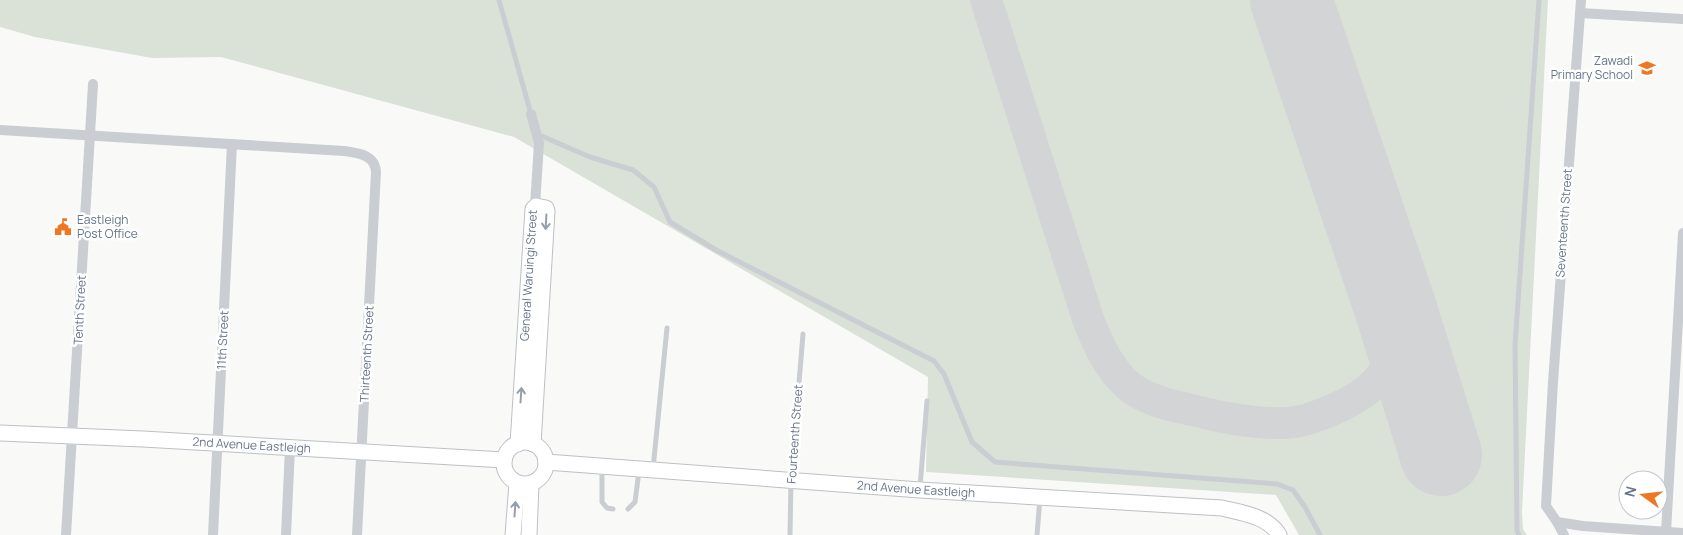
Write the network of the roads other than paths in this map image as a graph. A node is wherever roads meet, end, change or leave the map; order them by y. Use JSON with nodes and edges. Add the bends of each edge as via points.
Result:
{"nodes":[{"id":1,"x":499,"y":0,"type":"edge"},
{"id":2,"x":1539,"y":0,"type":"edge"},
{"id":3,"x":1581,"y":0,"type":"edge"},
{"id":4,"x":1580,"y":13,"type":"junction"},
{"id":5,"x":1683,"y":19,"type":"edge"},
{"id":6,"x":93,"y":84,"type":"dead end"},
{"id":7,"x":531,"y":114,"type":"joint"},
{"id":8,"x":0,"y":130,"type":"edge"},
{"id":9,"x":536,"y":134,"type":"junction"},
{"id":10,"x":91,"y":135,"type":"junction"},
{"id":11,"x":232,"y":144,"type":"junction"},
{"id":12,"x":535,"y":206,"type":"joint"},
{"id":13,"x":1683,"y":233,"type":"edge"},
{"id":14,"x":667,"y":328,"type":"dead end"},
{"id":15,"x":803,"y":334,"type":"dead end"},
{"id":16,"x":927,"y":401,"type":"dead end"},
{"id":17,"x":0,"y":433,"type":"edge"},
{"id":18,"x":73,"y":435,"type":"junction"},
{"id":19,"x":218,"y":444,"type":"junction"},
{"id":20,"x":526,"y":444,"type":"junction"},
{"id":21,"x":290,"y":448,"type":"junction"},
{"id":22,"x":362,"y":452,"type":"junction"},
{"id":23,"x":504,"y":460,"type":"junction"},
{"id":24,"x":546,"y":462,"type":"junction"},
{"id":25,"x":602,"y":467,"type":"junction"},
{"id":26,"x":646,"y":471,"type":"junction"},
{"id":27,"x":791,"y":480,"type":"junction"},
{"id":28,"x":524,"y":483,"type":"junction"},
{"id":29,"x":920,"y":490,"type":"junction"},
{"id":30,"x":1040,"y":496,"type":"junction"},
{"id":31,"x":613,"y":509,"type":"dead end"},
{"id":32,"x":628,"y":509,"type":"dead end"},
{"id":33,"x":1558,"y":522,"type":"junction"},
{"id":34,"x":1666,"y":532,"type":"junction"},
{"id":35,"x":1683,"y":532,"type":"edge"},
{"id":36,"x":66,"y":535,"type":"edge"},
{"id":37,"x":213,"y":535,"type":"edge"},
{"id":38,"x":286,"y":535,"type":"edge"},
{"id":39,"x":357,"y":535,"type":"edge"},
{"id":40,"x":513,"y":535,"type":"edge"},
{"id":41,"x":529,"y":535,"type":"edge"},
{"id":42,"x":790,"y":535,"type":"edge"},
{"id":43,"x":1037,"y":535,"type":"edge"},
{"id":44,"x":1279,"y":535,"type":"edge"},
{"id":45,"x":1320,"y":535,"type":"edge"},
{"id":46,"x":1519,"y":535,"type":"edge"},
{"id":47,"x":1564,"y":535,"type":"edge"}],
"edges":[{"from":1,"to":7,"type":"lane"},
{"from":2,"to":46,"type":"lane","via":[[1515,345]]},
{"from":3,"to":4,"type":"street","name":"Seventeenth Street"},
{"from":4,"to":5,"type":"street"},
{"from":4,"to":33,"type":"street","name":"Seventeenth Street","via":[[1546,506]]},
{"from":6,"to":10,"type":"street","name":"Tenth Street"},
{"from":7,"to":9,"type":"street"},
{"from":8,"to":10,"type":"street"},
{"from":9,"to":12,"type":"street"},
{"from":9,"to":45,"type":"lane","via":[[590,157],[633,170],[654,187],[670,222],[716,250],[934,360],[944,374],[972,442],[995,462],[1277,484],[1292,490],[1306,506]]},
{"from":10,"to":11,"type":"street"},
{"from":10,"to":18,"type":"street","name":"Tenth Street"},
{"from":11,"to":19,"type":"street","name":"11th Street"},
{"from":11,"to":22,"type":"street","name":"Thirteenth Street","via":[[353,152],[369,157],[376,166]]},
{"from":12,"to":20,"type":"street","name":"General Waruingi Street","via":[[547,210]]},
{"from":13,"to":34,"type":"street"},
{"from":14,"to":26,"type":"lane"},
{"from":15,"to":27,"type":"lane","name":"Fourteenth Street"},
{"from":16,"to":29,"type":"lane"},
{"from":17,"to":18,"type":"street","name":"2nd Avenue Eastleigh"},
{"from":18,"to":19,"type":"street","name":"2nd Avenue Eastleigh"},
{"from":18,"to":36,"type":"street","name":"Tenth Street"},
{"from":19,"to":21,"type":"street","name":"2nd Avenue Eastleigh"},
{"from":19,"to":37,"type":"street","name":"11th Street"},
{"from":20,"to":23,"type":"street","via":[[509,450]]},
{"from":20,"to":24,"type":"street","via":[[542,451]]},
{"from":21,"to":22,"type":"street","name":"2nd Avenue Eastleigh"},
{"from":21,"to":38,"type":"street"},
{"from":22,"to":23,"type":"street","name":"2nd Avenue Eastleigh"},
{"from":22,"to":39,"type":"street","name":"Thirteenth Street"},
{"from":23,"to":28,"type":"street","via":[[507,474]]},
{"from":24,"to":25,"type":"street","name":"2nd Avenue Eastleigh"},
{"from":24,"to":28,"type":"street","via":[[542,476]]},
{"from":25,"to":26,"type":"street","name":"2nd Avenue Eastleigh"},
{"from":25,"to":31,"type":"lane","via":[[602,502],[606,508]]},
{"from":26,"to":27,"type":"street","name":"2nd Avenue Eastleigh"},
{"from":26,"to":32,"type":"lane","via":[[635,502]]},
{"from":27,"to":29,"type":"street","name":"2nd Avenue Eastleigh"},
{"from":27,"to":42,"type":"lane","name":"Fourteenth Street"},
{"from":40,"to":28,"type":"street","one_way":true},
{"from":28,"to":41,"type":"street"},
{"from":29,"to":30,"type":"street","name":"2nd Avenue Eastleigh"},
{"from":30,"to":43,"type":"lane"},
{"from":30,"to":44,"type":"street","name":"2nd Avenue Eastleigh","via":[[1222,508],[1268,522]]},
{"from":33,"to":34,"type":"street"},
{"from":33,"to":47,"type":"street","name":"Seventeenth Street"},
{"from":34,"to":35,"type":"street"}]}
